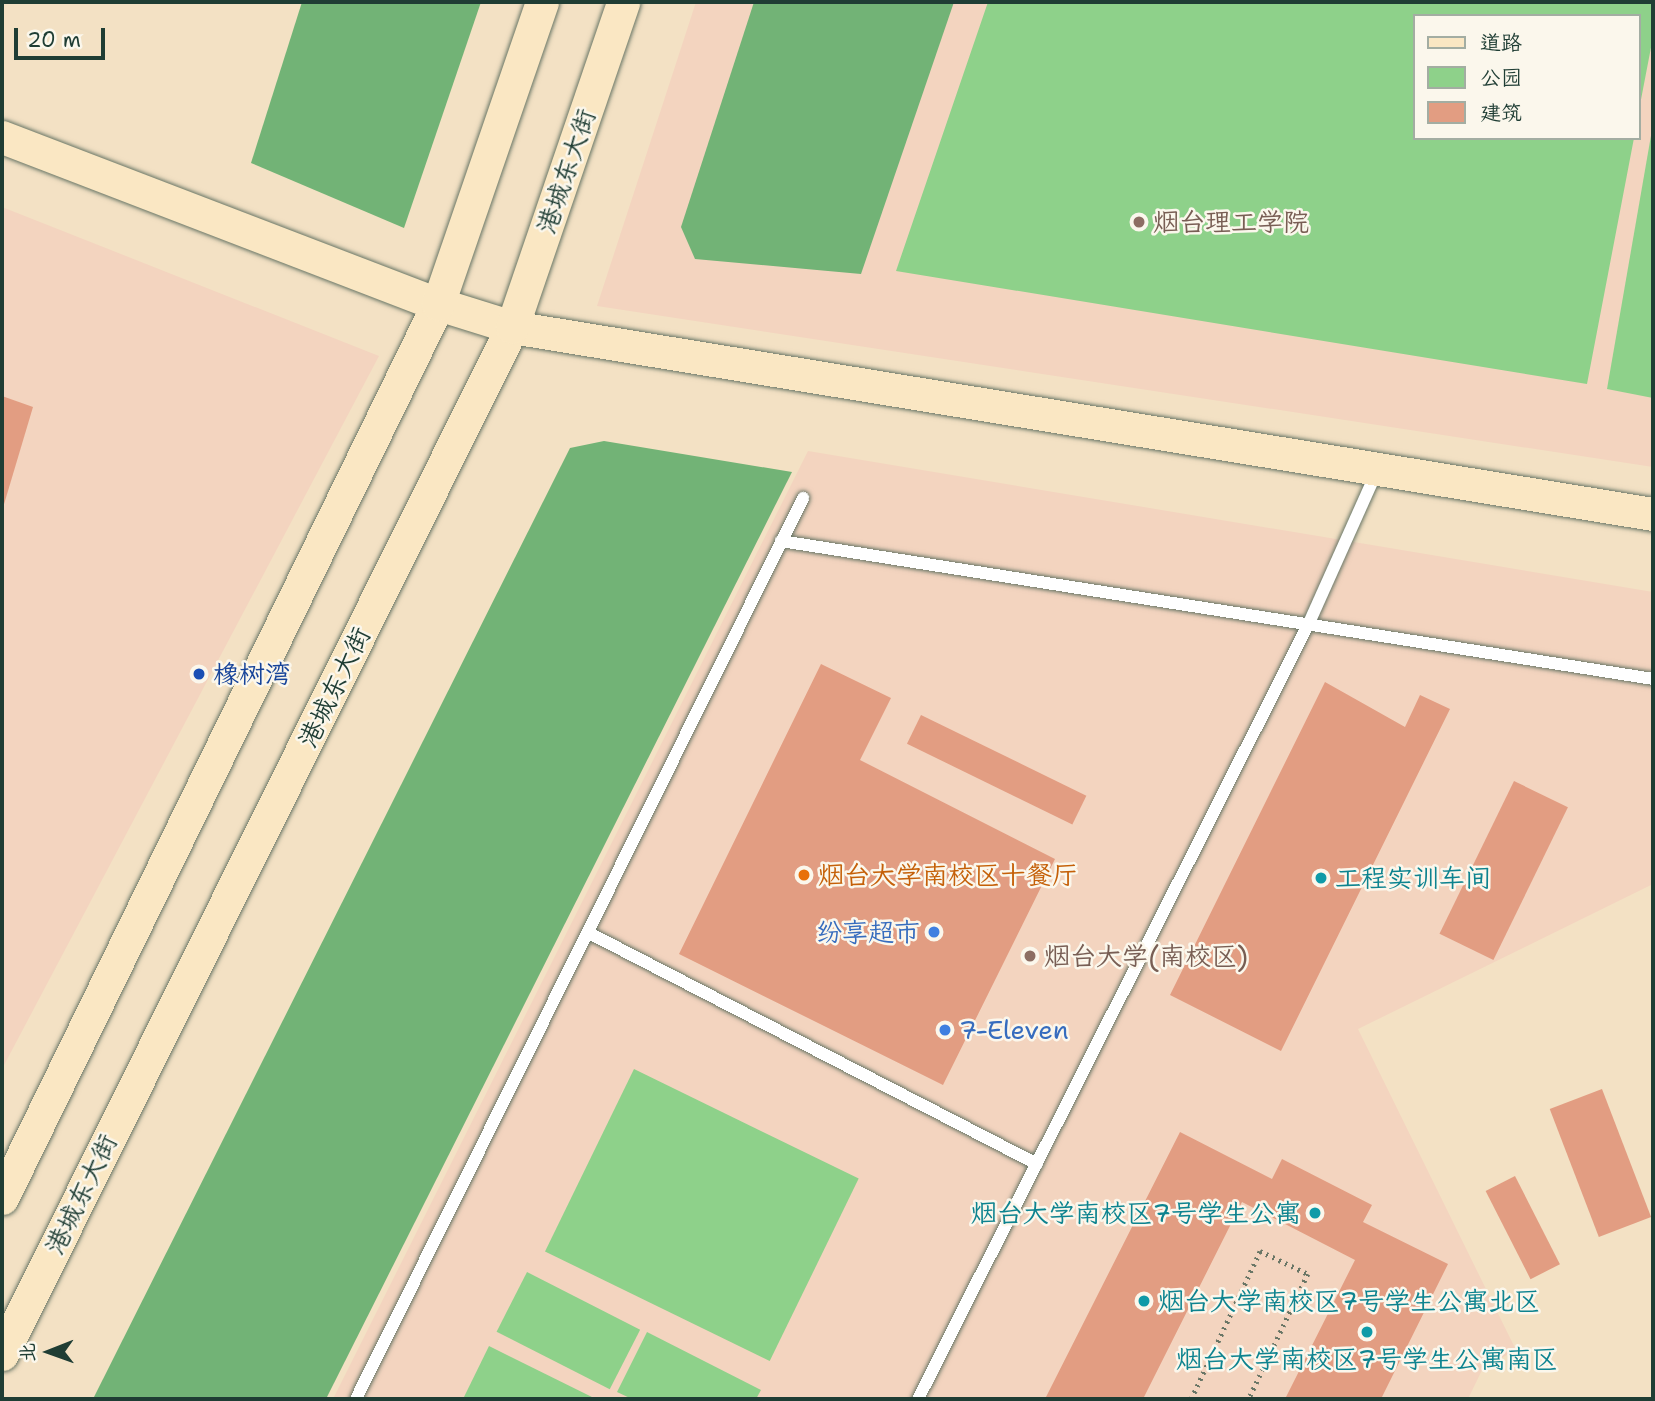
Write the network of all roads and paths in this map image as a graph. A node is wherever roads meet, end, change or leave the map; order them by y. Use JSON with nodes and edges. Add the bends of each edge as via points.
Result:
{"nodes":[{"id":1,"x":542,"y":2,"type":"edge"},
{"id":2,"x":623,"y":2,"type":"edge"},
{"id":3,"x":2,"y":137,"type":"edge"},
{"id":4,"x":438,"y":303,"type":"junction"},
{"id":5,"x":512,"y":327,"type":"junction"},
{"id":6,"x":1379,"y":469,"type":"junction"},
{"id":7,"x":803,"y":498,"type":"dead end"},
{"id":8,"x":1653,"y":514,"type":"edge"},
{"id":9,"x":781,"y":541,"type":"junction"},
{"id":10,"x":1309,"y":623,"type":"junction"},
{"id":11,"x":1653,"y":679,"type":"edge"},
{"id":12,"x":589,"y":933,"type":"junction"},
{"id":13,"x":1037,"y":1164,"type":"junction"},
{"id":14,"x":2,"y":1198,"type":"edge"},
{"id":15,"x":2,"y":1354,"type":"edge"},
{"id":16,"x":356,"y":1399,"type":"edge"},
{"id":17,"x":918,"y":1399,"type":"edge"},
{"id":18,"x":1191,"y":1399,"type":"edge"},
{"id":19,"x":1249,"y":1399,"type":"edge"}],
"edges":[{"from":1,"to":4,"type":"main road"},
{"from":2,"to":5,"type":"main road","name":"港城东大街"},
{"from":3,"to":4,"type":"main road"},
{"from":4,"to":5,"type":"main road"},
{"from":4,"to":14,"type":"main road"},
{"from":5,"to":6,"type":"main road"},
{"from":5,"to":15,"type":"main road","name":"港城东大街"},
{"from":6,"to":8,"type":"main road"},
{"from":6,"to":10,"type":"lane"},
{"from":7,"to":9,"type":"lane"},
{"from":9,"to":10,"type":"lane"},
{"from":9,"to":12,"type":"lane"},
{"from":10,"to":11,"type":"lane"},
{"from":10,"to":13,"type":"lane"},
{"from":12,"to":13,"type":"lane"},
{"from":12,"to":16,"type":"lane"},
{"from":13,"to":17,"type":"lane"},
{"from":18,"to":19,"type":"path","via":[[1260,1251],[1308,1274]]}]}
